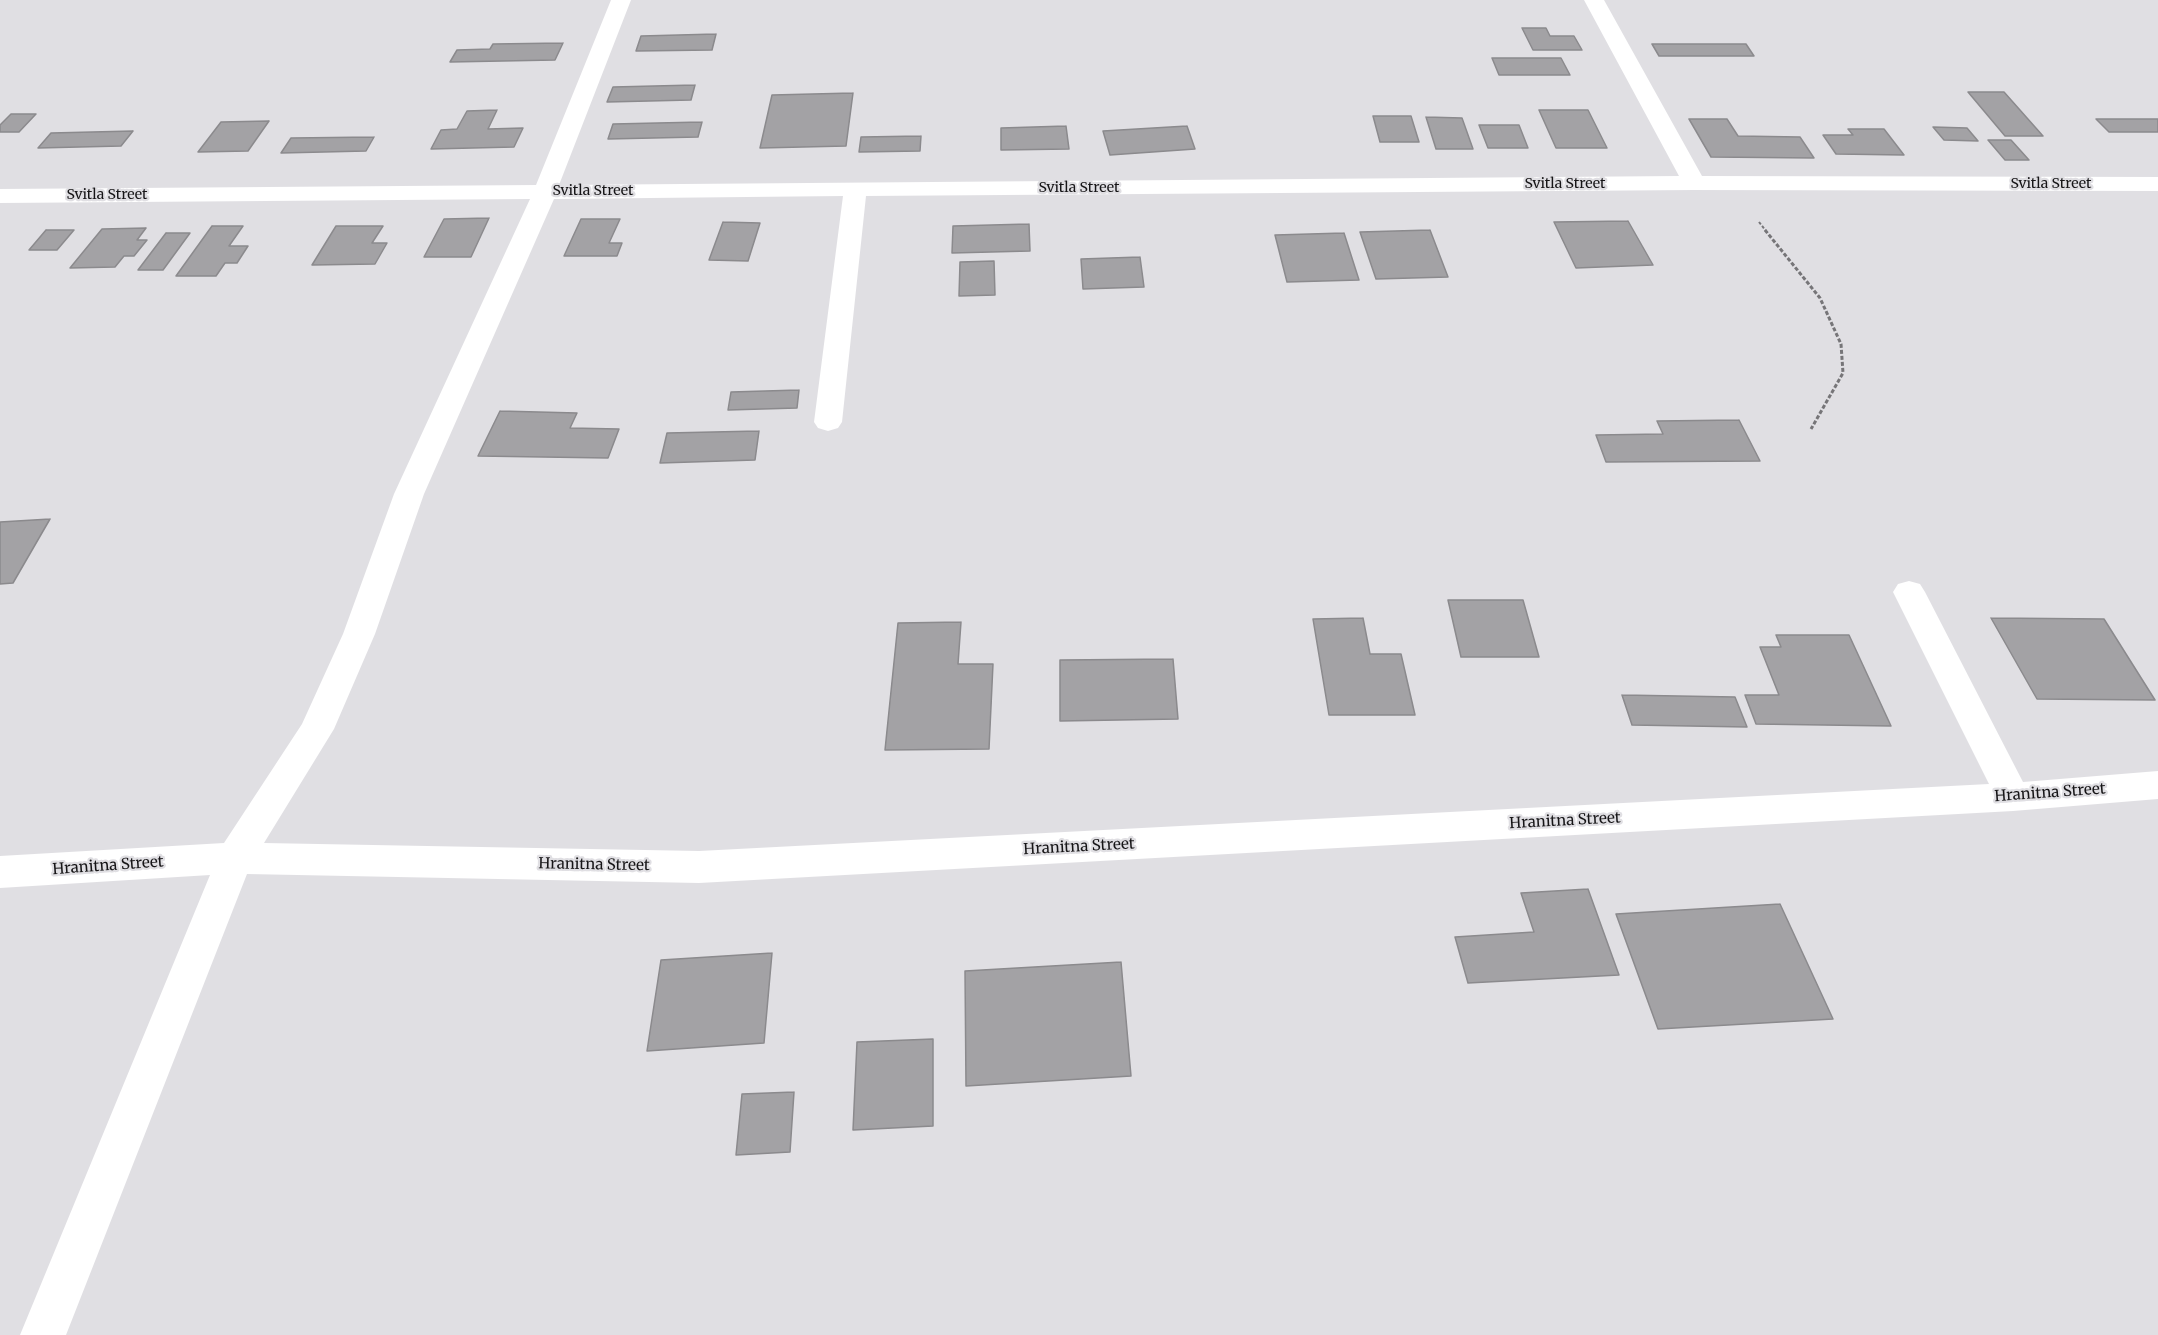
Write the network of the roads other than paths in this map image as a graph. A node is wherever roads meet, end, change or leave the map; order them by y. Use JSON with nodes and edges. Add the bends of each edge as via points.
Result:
{"nodes":[{"id":1,"x":621,"y":0,"type":"edge"},
{"id":2,"x":1594,"y":0,"type":"edge"},
{"id":3,"x":1694,"y":183,"type":"junction"},
{"id":4,"x":2158,"y":184,"type":"edge"},
{"id":5,"x":855,"y":189,"type":"junction"},
{"id":6,"x":545,"y":192,"type":"junction"},
{"id":7,"x":0,"y":196,"type":"edge"},
{"id":8,"x":828,"y":422,"type":"dead end"},
{"id":9,"x":1909,"y":592,"type":"dead end"},
{"id":10,"x":2158,"y":785,"type":"edge"},
{"id":11,"x":2013,"y":797,"type":"junction"},
{"id":12,"x":235,"y":858,"type":"junction"},
{"id":13,"x":0,"y":872,"type":"edge"},
{"id":14,"x":43,"y":1335,"type":"edge"}],
"edges":[{"from":1,"to":6,"type":"street"},
{"from":2,"to":3,"type":"street"},
{"from":3,"to":4,"type":"street","name":"Svitla Street"},
{"from":3,"to":5,"type":"street","name":"Svitla Street"},
{"from":5,"to":6,"type":"street","name":"Svitla Street"},
{"from":5,"to":8,"type":"street"},
{"from":6,"to":7,"type":"street","name":"Svitla Street"},
{"from":6,"to":12,"type":"street","via":[[409,494],[359,634],[317,729]]},
{"from":9,"to":11,"type":"street"},
{"from":10,"to":11,"type":"street","name":"Hranitna Street"},
{"from":11,"to":12,"type":"street","name":"Hranitna Street","via":[[699,867]]},
{"from":12,"to":13,"type":"street","name":"Hranitna Street"},
{"from":12,"to":14,"type":"street"}]}
